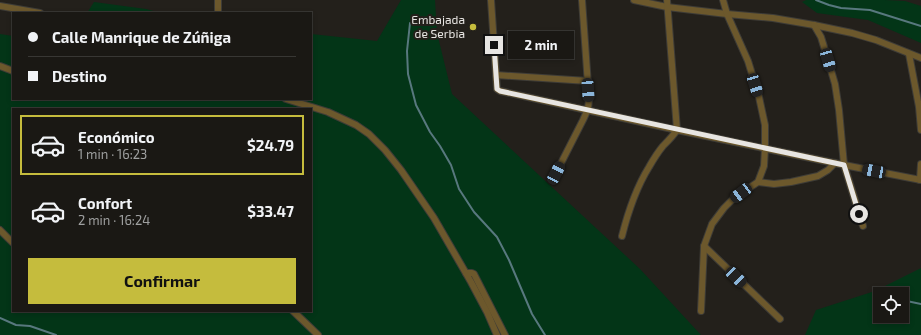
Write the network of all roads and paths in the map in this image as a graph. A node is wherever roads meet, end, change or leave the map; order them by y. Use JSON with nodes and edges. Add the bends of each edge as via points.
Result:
{"nodes":[{"id":1,"x":218,"y":0,"type":"edge"},
{"id":2,"x":491,"y":0,"type":"edge"},
{"id":3,"x":582,"y":0,"type":"edge"},
{"id":4,"x":634,"y":0,"type":"edge"},
{"id":5,"x":667,"y":0,"type":"edge"},
{"id":6,"x":723,"y":0,"type":"edge"},
{"id":7,"x":0,"y":6,"type":"edge"},
{"id":8,"x":668,"y":7,"type":"junction"},
{"id":9,"x":34,"y":12,"type":"edge"},
{"id":10,"x":218,"y":12,"type":"edge"},
{"id":11,"x":727,"y":14,"type":"junction"},
{"id":12,"x":814,"y":25,"type":"junction"},
{"id":13,"x":909,"y":54,"type":"junction"},
{"id":14,"x":921,"y":58,"type":"edge"},
{"id":15,"x":0,"y":66,"type":"edge"},
{"id":16,"x":12,"y":71,"type":"edge"},
{"id":17,"x":496,"y":75,"type":"junction"},
{"id":18,"x":588,"y":80,"type":"junction"},
{"id":19,"x":289,"y":100,"type":"edge"},
{"id":20,"x":588,"y":109,"type":"junction"},
{"id":21,"x":677,"y":130,"type":"junction"},
{"id":22,"x":921,"y":130,"type":"edge"},
{"id":23,"x":765,"y":148,"type":"junction"},
{"id":24,"x":835,"y":163,"type":"junction"},
{"id":25,"x":921,"y":164,"type":"edge"},
{"id":26,"x":844,"y":165,"type":"junction"},
{"id":27,"x":556,"y":173,"type":"dead end"},
{"id":28,"x":921,"y":180,"type":"edge"},
{"id":29,"x":758,"y":182,"type":"junction"},
{"id":30,"x":863,"y":226,"type":"dead end"},
{"id":31,"x":0,"y":230,"type":"edge"},
{"id":32,"x":622,"y":236,"type":"dead end"},
{"id":33,"x":12,"y":242,"type":"edge"},
{"id":34,"x":704,"y":246,"type":"junction"},
{"id":35,"x":466,"y":273,"type":"junction"},
{"id":36,"x":701,"y":311,"type":"dead end"},
{"id":37,"x":293,"y":312,"type":"edge"},
{"id":38,"x":780,"y":319,"type":"dead end"},
{"id":39,"x":318,"y":335,"type":"edge"},
{"id":40,"x":497,"y":335,"type":"edge"},
{"id":41,"x":505,"y":335,"type":"edge"}],
"edges":[{"from":1,"to":10,"type":"street"},
{"from":2,"to":17,"type":"street"},
{"from":3,"to":18,"type":"street"},
{"from":4,"to":8,"type":"street"},
{"from":5,"to":8,"type":"street"},
{"from":6,"to":11,"type":"street"},
{"from":7,"to":9,"type":"street"},
{"from":8,"to":11,"type":"street"},
{"from":8,"to":21,"type":"street"},
{"from":11,"to":12,"type":"street"},
{"from":11,"to":23,"type":"street","via":[[748,61],[759,97],[765,125]]},
{"from":12,"to":13,"type":"street","via":[[852,33]]},
{"from":12,"to":26,"type":"street","via":[[835,84],[840,110]]},
{"from":13,"to":14,"type":"street"},
{"from":13,"to":22,"type":"street"},
{"from":15,"to":16,"type":"street"},
{"from":17,"to":18,"type":"street"},
{"from":17,"to":20,"type":"street","via":[[497,89],[500,91]]},
{"from":18,"to":20,"type":"street"},
{"from":19,"to":35,"type":"street","via":[[328,112],[356,125],[386,150],[434,218]]},
{"from":20,"to":21,"type":"street"},
{"from":20,"to":27,"type":"street"},
{"from":21,"to":23,"type":"street"},
{"from":21,"to":32,"type":"street","via":[[662,147],[636,190]]},
{"from":23,"to":24,"type":"street"},
{"from":23,"to":29,"type":"street","via":[[764,166]]},
{"from":24,"to":26,"type":"street"},
{"from":24,"to":29,"type":"street","via":[[818,176],[774,184]]},
{"from":25,"to":28,"type":"street"},
{"from":26,"to":28,"type":"street"},
{"from":26,"to":30,"type":"street"},
{"from":29,"to":34,"type":"street","via":[[724,208],[712,224]]},
{"from":31,"to":33,"type":"street"},
{"from":34,"to":36,"type":"street"},
{"from":34,"to":38,"type":"street"},
{"from":35,"to":40,"type":"street"},
{"from":35,"to":41,"type":"street","via":[[474,274]]},
{"from":37,"to":39,"type":"street"}]}
